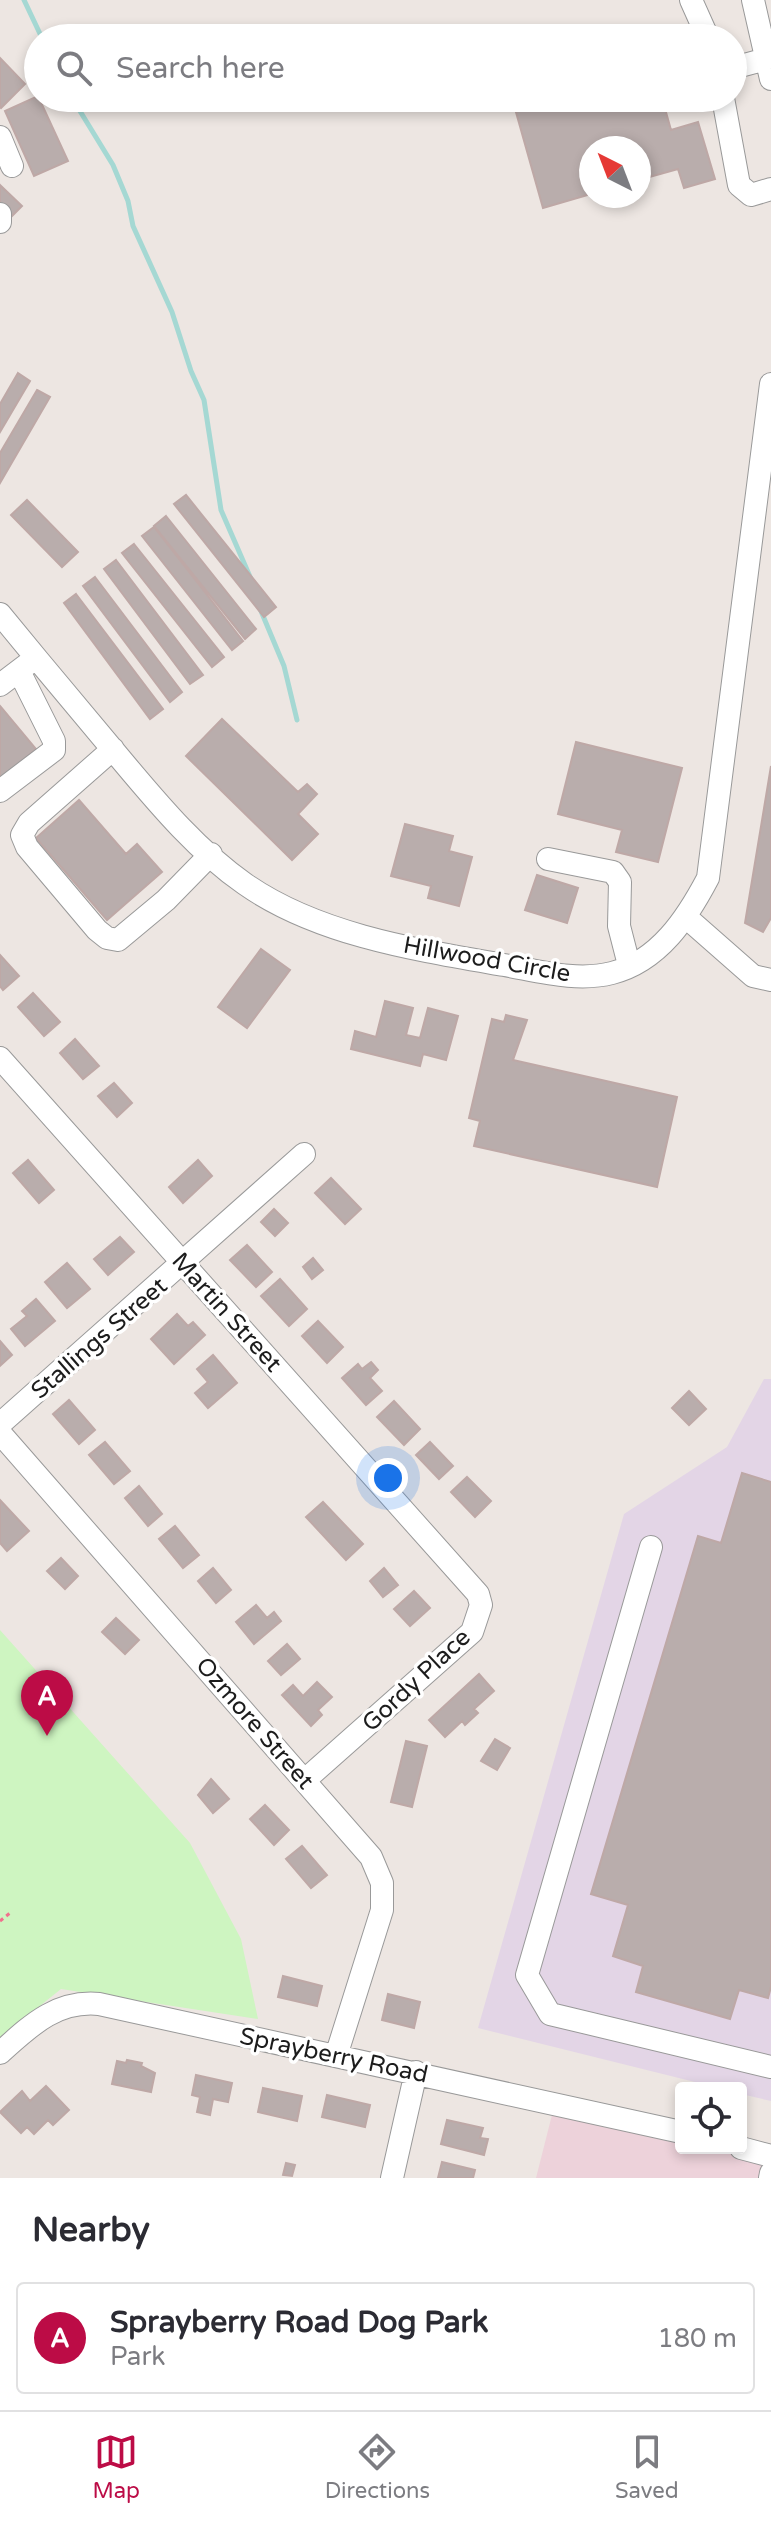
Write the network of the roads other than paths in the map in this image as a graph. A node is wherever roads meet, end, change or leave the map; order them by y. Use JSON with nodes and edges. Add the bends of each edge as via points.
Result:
{"nodes":[{"id":1,"x":691,"y":0,"type":"edge"},
{"id":2,"x":753,"y":0,"type":"edge"},
{"id":3,"x":702,"y":24,"type":"edge"},
{"id":4,"x":747,"y":68,"type":"edge"},
{"id":5,"x":769,"y":69,"type":"edge"},
{"id":6,"x":726,"y":112,"type":"edge"},
{"id":7,"x":0,"y":137,"type":"edge"},
{"id":8,"x":12,"y":166,"type":"dead end"},
{"id":9,"x":771,"y":189,"type":"edge"},
{"id":10,"x":0,"y":214,"type":"edge"},
{"id":11,"x":0,"y":222,"type":"edge"},
{"id":12,"x":771,"y":384,"type":"edge"},
{"id":13,"x":770,"y":392,"type":"edge"},
{"id":14,"x":0,"y":614,"type":"edge"},
{"id":15,"x":27,"y":664,"type":"junction"},
{"id":16,"x":0,"y":685,"type":"edge"},
{"id":17,"x":113,"y":749,"type":"junction"},
{"id":18,"x":0,"y":791,"type":"edge"},
{"id":19,"x":211,"y":854,"type":"junction"},
{"id":20,"x":548,"y":859,"type":"dead end"},
{"id":21,"x":687,"y":918,"type":"junction"},
{"id":22,"x":629,"y":965,"type":"junction"},
{"id":23,"x":771,"y":980,"type":"edge"},
{"id":24,"x":0,"y":1058,"type":"edge"},
{"id":25,"x":304,"y":1154,"type":"dead end"},
{"id":26,"x":184,"y":1263,"type":"junction"},
{"id":27,"x":0,"y":1424,"type":"edge"},
{"id":28,"x":0,"y":1433,"type":"edge"},
{"id":29,"x":651,"y":1547,"type":"dead end"},
{"id":30,"x":454,"y":1566,"type":"joint"},
{"id":31,"x":305,"y":1780,"type":"junction"},
{"id":32,"x":0,"y":2053,"type":"edge"},
{"id":33,"x":336,"y":2056,"type":"junction"},
{"id":34,"x":771,"y":2067,"type":"edge"},
{"id":35,"x":416,"y":2072,"type":"junction"},
{"id":36,"x":675,"y":2131,"type":"edge"},
{"id":37,"x":747,"y":2150,"type":"edge"},
{"id":38,"x":771,"y":2156,"type":"edge"},
{"id":39,"x":392,"y":2178,"type":"edge"}],
"edges":[{"from":1,"to":3,"type":"street"},
{"from":2,"to":5,"type":"street"},
{"from":4,"to":5,"type":"street"},
{"from":6,"to":9,"type":"street","via":[[739,185],[751,195]]},
{"from":7,"to":8,"type":"street"},
{"from":10,"to":11,"type":"street"},
{"from":12,"to":13,"type":"street","name":"Hillwood Circle"},
{"from":13,"to":21,"type":"street","name":"Hillwood Circle","via":[[708,878]]},
{"from":14,"to":15,"type":"street","name":"Hillwood Circle"},
{"from":15,"to":16,"type":"street"},
{"from":15,"to":17,"type":"street","name":"Hillwood Circle"},
{"from":15,"to":18,"type":"street","via":[[54,750]]},
{"from":17,"to":19,"type":"street","name":"Hillwood Circle","via":[[165,811]]},
{"from":17,"to":19,"type":"street","via":[[22,835],[97,930],[118,940]]},
{"from":19,"to":22,"type":"street","name":"Hillwood Circle","via":[[244,884],[353,932],[581,977],[614,973]]},
{"from":20,"to":22,"type":"street","via":[[613,872],[620,882],[619,926]]},
{"from":21,"to":22,"type":"street","name":"Hillwood Circle","via":[[653,953]]},
{"from":21,"to":23,"type":"street","via":[[753,976]]},
{"from":24,"to":26,"type":"street","name":"Martin Street"},
{"from":25,"to":26,"type":"street","name":"Stallings Street"},
{"from":26,"to":27,"type":"street","name":"Stallings Street"},
{"from":26,"to":30,"type":"street","name":"Martin Street"},
{"from":28,"to":31,"type":"street","name":"Ozmore Street"},
{"from":29,"to":34,"type":"street","via":[[527,1975],[550,2014]]},
{"from":30,"to":31,"type":"street","name":"Gordy Place","via":[[481,1605],[472,1632]]},
{"from":31,"to":33,"type":"street","name":"Ozmore Street","via":[[371,1857],[384,1896]]},
{"from":32,"to":33,"type":"street","name":"Sprayberry Road","via":[[39,2019],[85,2003]]},
{"from":33,"to":35,"type":"street","name":"Sprayberry Road"},
{"from":35,"to":36,"type":"street","name":"Sprayberry Road"},
{"from":35,"to":39,"type":"street"},
{"from":37,"to":38,"type":"street"}]}
